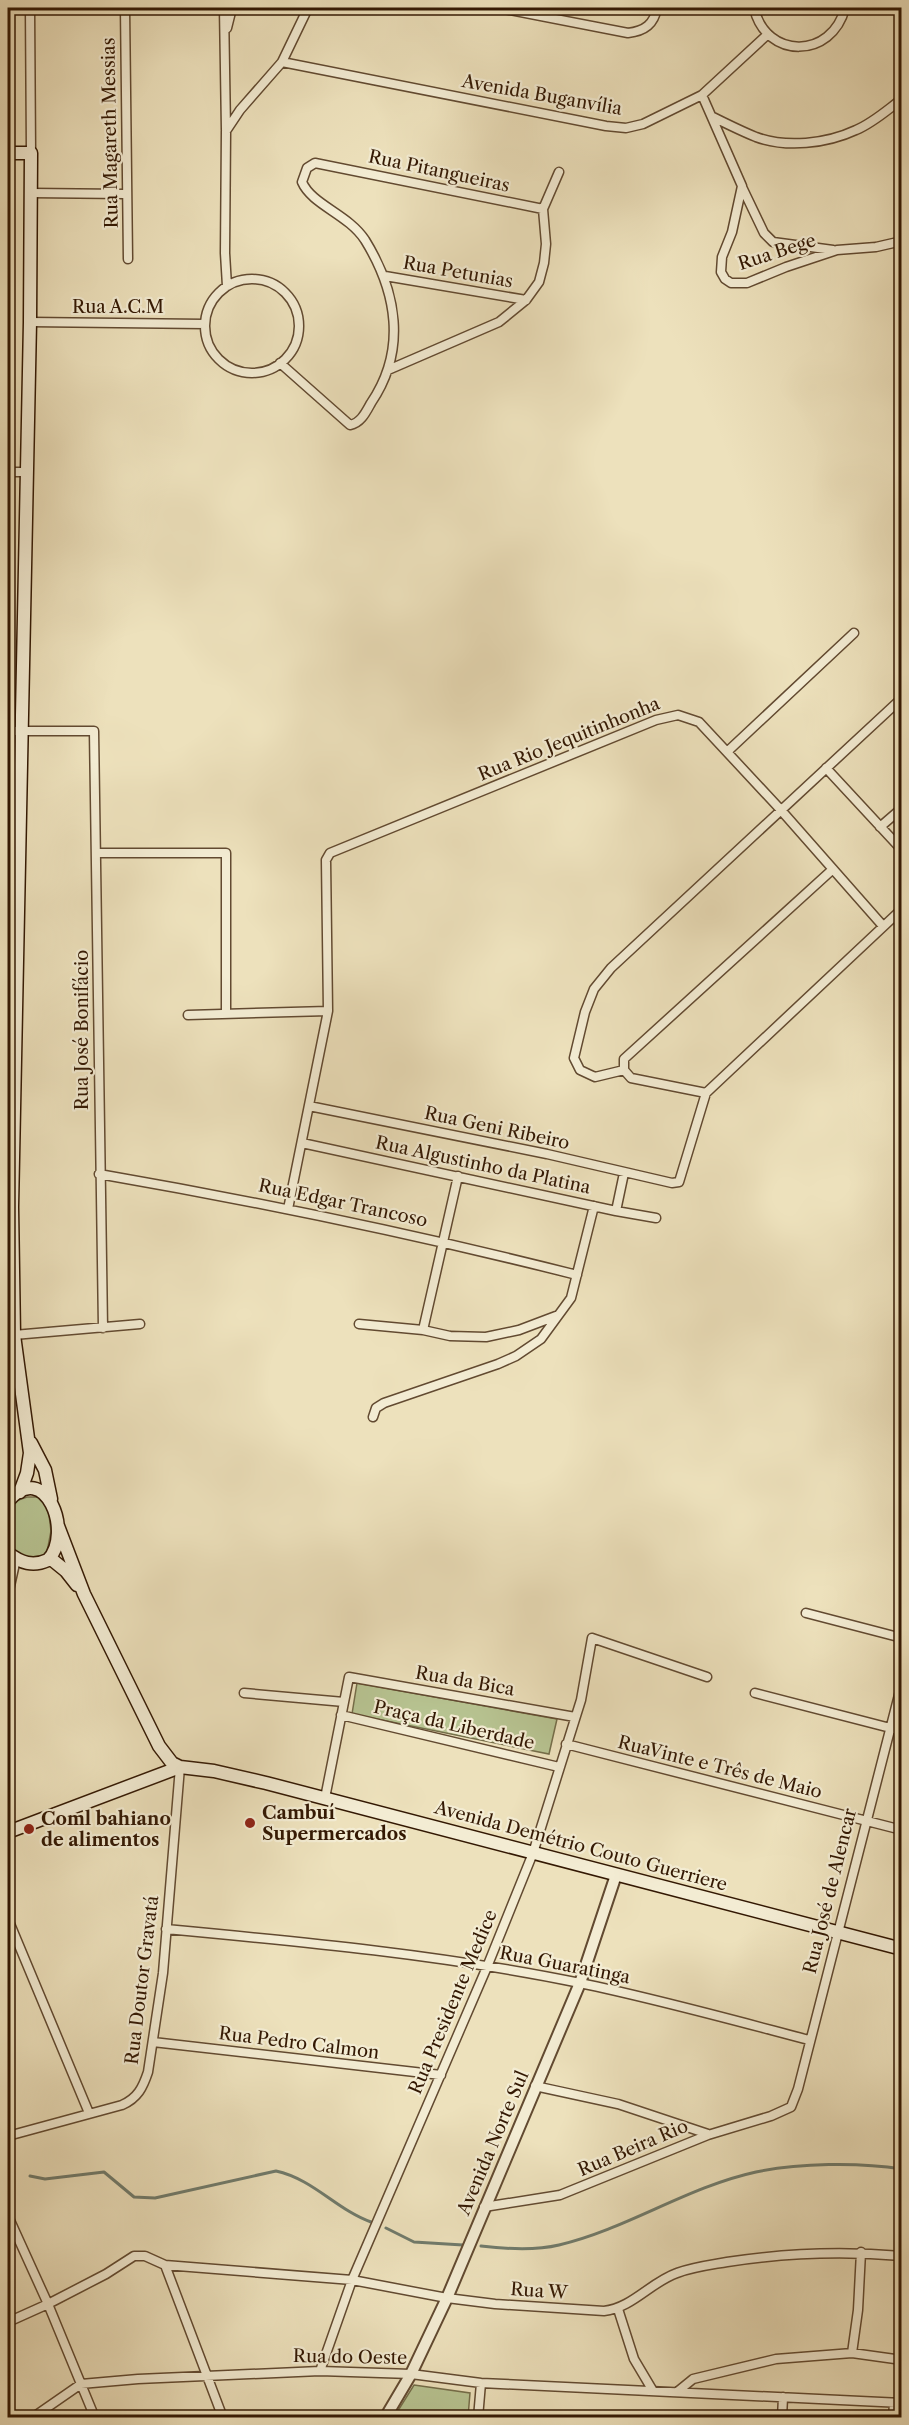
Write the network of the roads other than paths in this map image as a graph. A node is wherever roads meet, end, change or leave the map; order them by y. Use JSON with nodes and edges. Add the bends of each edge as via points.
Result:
{"nodes":[{"id":1,"x":30,"y":8,"type":"edge"},
{"id":2,"x":125,"y":8,"type":"edge"},
{"id":3,"x":224,"y":8,"type":"edge"},
{"id":4,"x":232,"y":8,"type":"edge"},
{"id":5,"x":308,"y":8,"type":"edge"},
{"id":6,"x":500,"y":8,"type":"edge"},
{"id":7,"x":657,"y":8,"type":"edge"},
{"id":8,"x":754,"y":8,"type":"edge"},
{"id":9,"x":845,"y":8,"type":"edge"},
{"id":10,"x":768,"y":34,"type":"junction"},
{"id":11,"x":225,"y":37,"type":"junction"},
{"id":12,"x":282,"y":62,"type":"junction"},
{"id":13,"x":702,"y":95,"type":"junction"},
{"id":14,"x":902,"y":99,"type":"edge"},
{"id":15,"x":713,"y":117,"type":"junction"},
{"id":16,"x":226,"y":131,"type":"junction"},
{"id":17,"x":8,"y":153,"type":"edge"},
{"id":18,"x":31,"y":153,"type":"junction"},
{"id":19,"x":559,"y":172,"type":"dead end"},
{"id":20,"x":742,"y":186,"type":"junction"},
{"id":21,"x":31,"y":193,"type":"junction"},
{"id":22,"x":126,"y":194,"type":"junction"},
{"id":23,"x":543,"y":209,"type":"junction"},
{"id":24,"x":902,"y":240,"type":"edge"},
{"id":25,"x":837,"y":250,"type":"junction"},
{"id":26,"x":128,"y":259,"type":"dead end"},
{"id":27,"x":385,"y":276,"type":"junction"},
{"id":28,"x":227,"y":286,"type":"junction"},
{"id":29,"x":526,"y":300,"type":"junction"},
{"id":30,"x":30,"y":322,"type":"junction"},
{"id":31,"x":206,"y":324,"type":"junction"},
{"id":32,"x":280,"y":363,"type":"junction"},
{"id":33,"x":388,"y":370,"type":"junction"},
{"id":34,"x":8,"y":472,"type":"edge"},
{"id":35,"x":26,"y":472,"type":"junction"},
{"id":36,"x":854,"y":633,"type":"dead end"},
{"id":37,"x":902,"y":698,"type":"edge"},
{"id":38,"x":8,"y":731,"type":"edge"},
{"id":39,"x":21,"y":731,"type":"junction"},
{"id":40,"x":728,"y":751,"type":"junction"},
{"id":41,"x":826,"y":768,"type":"junction"},
{"id":42,"x":902,"y":808,"type":"edge"},
{"id":43,"x":780,"y":809,"type":"junction"},
{"id":44,"x":880,"y":827,"type":"junction"},
{"id":45,"x":902,"y":850,"type":"edge"},
{"id":46,"x":97,"y":853,"type":"junction"},
{"id":47,"x":833,"y":869,"type":"junction"},
{"id":48,"x":902,"y":909,"type":"edge"},
{"id":49,"x":12,"y":917,"type":"edge"},
{"id":50,"x":884,"y":926,"type":"junction"},
{"id":51,"x":328,"y":1011,"type":"junction"},
{"id":52,"x":226,"y":1014,"type":"junction"},
{"id":53,"x":188,"y":1015,"type":"dead end"},
{"id":54,"x":624,"y":1070,"type":"junction"},
{"id":55,"x":11,"y":1077,"type":"edge"},
{"id":56,"x":706,"y":1093,"type":"junction"},
{"id":57,"x":309,"y":1106,"type":"junction"},
{"id":58,"x":302,"y":1143,"type":"junction"},
{"id":59,"x":624,"y":1173,"type":"junction"},
{"id":60,"x":99,"y":1174,"type":"junction"},
{"id":61,"x":458,"y":1176,"type":"junction"},
{"id":62,"x":594,"y":1206,"type":"junction"},
{"id":63,"x":288,"y":1209,"type":"junction"},
{"id":64,"x":616,"y":1211,"type":"junction"},
{"id":65,"x":656,"y":1218,"type":"dead end"},
{"id":66,"x":444,"y":1241,"type":"junction"},
{"id":67,"x":577,"y":1275,"type":"junction"},
{"id":68,"x":556,"y":1316,"type":"junction"},
{"id":69,"x":140,"y":1324,"type":"dead end"},
{"id":70,"x":359,"y":1324,"type":"dead end"},
{"id":71,"x":103,"y":1328,"type":"junction"},
{"id":72,"x":423,"y":1330,"type":"junction"},
{"id":73,"x":11,"y":1336,"type":"edge"},
{"id":74,"x":373,"y":1417,"type":"dead end"},
{"id":75,"x":29,"y":1440,"type":"junction"},
{"id":76,"x":11,"y":1497,"type":"edge"},
{"id":77,"x":52,"y":1503,"type":"junction"},
{"id":78,"x":57,"y":1526,"type":"junction"},
{"id":79,"x":12,"y":1556,"type":"edge"},
{"id":80,"x":50,"y":1558,"type":"junction"},
{"id":81,"x":84,"y":1594,"type":"junction"},
{"id":82,"x":8,"y":1596,"type":"edge"},
{"id":83,"x":806,"y":1613,"type":"dead end"},
{"id":84,"x":902,"y":1638,"type":"edge"},
{"id":85,"x":707,"y":1677,"type":"dead end"},
{"id":86,"x":902,"y":1683,"type":"edge"},
{"id":87,"x":244,"y":1693,"type":"dead end"},
{"id":88,"x":755,"y":1693,"type":"dead end"},
{"id":89,"x":344,"y":1702,"type":"junction"},
{"id":90,"x":341,"y":1715,"type":"junction"},
{"id":91,"x":575,"y":1717,"type":"junction"},
{"id":92,"x":889,"y":1727,"type":"junction"},
{"id":93,"x":902,"y":1731,"type":"edge"},
{"id":94,"x":566,"y":1744,"type":"junction"},
{"id":95,"x":180,"y":1767,"type":"junction"},
{"id":96,"x":559,"y":1767,"type":"junction"},
{"id":97,"x":325,"y":1798,"type":"junction"},
{"id":98,"x":865,"y":1820,"type":"junction"},
{"id":99,"x":902,"y":1830,"type":"edge"},
{"id":100,"x":8,"y":1832,"type":"edge"},
{"id":101,"x":533,"y":1852,"type":"junction"},
{"id":102,"x":616,"y":1875,"type":"junction"},
{"id":103,"x":8,"y":1919,"type":"edge"},
{"id":104,"x":166,"y":1929,"type":"junction"},
{"id":105,"x":837,"y":1932,"type":"junction"},
{"id":106,"x":902,"y":1949,"type":"edge"},
{"id":107,"x":487,"y":1967,"type":"junction"},
{"id":108,"x":580,"y":1983,"type":"junction"},
{"id":109,"x":809,"y":2040,"type":"junction"},
{"id":110,"x":153,"y":2042,"type":"junction"},
{"id":111,"x":441,"y":2075,"type":"junction"},
{"id":112,"x":535,"y":2086,"type":"junction"},
{"id":113,"x":791,"y":2107,"type":"joint"},
{"id":114,"x":89,"y":2113,"type":"junction"},
{"id":115,"x":708,"y":2134,"type":"junction"},
{"id":116,"x":8,"y":2136,"type":"edge"},
{"id":117,"x":484,"y":2207,"type":"junction"},
{"id":118,"x":8,"y":2216,"type":"edge"},
{"id":119,"x":861,"y":2253,"type":"junction"},
{"id":120,"x":902,"y":2256,"type":"edge"},
{"id":121,"x":165,"y":2265,"type":"junction"},
{"id":122,"x":352,"y":2280,"type":"junction"},
{"id":123,"x":447,"y":2298,"type":"junction"},
{"id":124,"x":48,"y":2304,"type":"junction"},
{"id":125,"x":618,"y":2309,"type":"junction"},
{"id":126,"x":8,"y":2322,"type":"edge"},
{"id":127,"x":852,"y":2353,"type":"junction"},
{"id":128,"x":902,"y":2360,"type":"edge"},
{"id":129,"x":320,"y":2372,"type":"junction"},
{"id":130,"x":411,"y":2374,"type":"junction"},
{"id":131,"x":207,"y":2377,"type":"junction"},
{"id":132,"x":481,"y":2383,"type":"junction"},
{"id":133,"x":81,"y":2384,"type":"junction"},
{"id":134,"x":653,"y":2391,"type":"junction"},
{"id":135,"x":677,"y":2392,"type":"junction"},
{"id":136,"x":783,"y":2397,"type":"junction"},
{"id":137,"x":898,"y":2403,"type":"edge"},
{"id":138,"x":32,"y":2418,"type":"edge"},
{"id":139,"x":95,"y":2418,"type":"edge"},
{"id":140,"x":223,"y":2418,"type":"edge"},
{"id":141,"x":385,"y":2418,"type":"edge"},
{"id":142,"x":478,"y":2418,"type":"edge"},
{"id":143,"x":782,"y":2418,"type":"edge"},
{"id":144,"x":893,"y":2418,"type":"edge"}],
"edges":[{"from":1,"to":18,"type":"street"},
{"from":2,"to":22,"type":"street","name":"Rua Magareth Messias"},
{"from":3,"to":11,"type":"street"},
{"from":4,"to":11,"type":"street"},
{"from":5,"to":12,"type":"street"},
{"from":6,"to":7,"type":"street","via":[[628,33],[646,28]]},
{"from":8,"to":10,"type":"street"},
{"from":9,"to":10,"type":"street","via":[[831,34],[814,44],[785,44]]},
{"from":10,"to":13,"type":"street","name":"Avenida Buganvília"},
{"from":11,"to":16,"type":"street"},
{"from":12,"to":13,"type":"street","name":"Avenida Buganvília","via":[[626,128],[643,124]]},
{"from":12,"to":16,"type":"street"},
{"from":13,"to":15,"type":"street"},
{"from":14,"to":15,"type":"street","via":[[855,131],[813,142],[783,143],[756,137]]},
{"from":15,"to":20,"type":"street"},
{"from":16,"to":28,"type":"street"},
{"from":17,"to":18,"type":"main road"},
{"from":18,"to":21,"type":"main road"},
{"from":19,"to":23,"type":"street"},
{"from":20,"to":25,"type":"street","via":[[764,233],[773,242]]},
{"from":20,"to":25,"type":"street","name":"Rua Bege","via":[[722,257],[722,272],[731,283],[747,283]]},
{"from":21,"to":22,"type":"street"},
{"from":21,"to":30,"type":"main road"},
{"from":22,"to":26,"type":"street","name":"Rua Magareth Messias"},
{"from":23,"to":27,"type":"street","name":"Rua Pitangueiras","via":[[329,165],[315,163],[307,168],[302,182],[305,189],[349,221]]},
{"from":23,"to":29,"type":"street","via":[[544,263],[539,282]]},
{"from":24,"to":25,"type":"street","name":"Rua Bege"},
{"from":27,"to":29,"type":"street","name":"Rua Petunias"},
{"from":27,"to":33,"type":"street","via":[[395,327]]},
{"from":28,"to":31,"type":"street","via":[[214,299]]},
{"from":28,"to":32,"type":"street","via":[[247,279],[260,280],[271,283],[290,298],[299,332],[296,344]]},
{"from":29,"to":33,"type":"street","via":[[499,322]]},
{"from":30,"to":31,"type":"street","name":"Rua A.C.M"},
{"from":30,"to":35,"type":"main road"},
{"from":31,"to":32,"type":"street","via":[[208,343],[226,365],[254,372]]},
{"from":32,"to":33,"type":"street","via":[[350,425],[359,421]]},
{"from":34,"to":35,"type":"street"},
{"from":35,"to":39,"type":"main road"},
{"from":36,"to":40,"type":"street"},
{"from":37,"to":41,"type":"street"},
{"from":38,"to":39,"type":"street"},
{"from":39,"to":46,"type":"street","name":"Rua José Bonifácio","via":[[94,731]]},
{"from":39,"to":49,"type":"main road"},
{"from":40,"to":43,"type":"street","name":"Rua Rio Jequitinhonha"},
{"from":40,"to":51,"type":"street","name":"Rua Rio Jequitinhonha","via":[[699,722],[689,717],[667,716],[330,853],[326,860]]},
{"from":41,"to":43,"type":"street"},
{"from":41,"to":44,"type":"street"},
{"from":42,"to":44,"type":"street"},
{"from":43,"to":47,"type":"street","name":"Rua Rio Jequitinhonha"},
{"from":43,"to":54,"type":"street","via":[[611,968],[594,989],[574,1058],[580,1070],[595,1077]]},
{"from":44,"to":45,"type":"street"},
{"from":46,"to":52,"type":"street","via":[[226,853]]},
{"from":46,"to":60,"type":"street","name":"Rua José Bonifácio"},
{"from":47,"to":50,"type":"street","name":"Rua Rio Jequitinhonha"},
{"from":47,"to":54,"type":"street","via":[[624,1059]]},
{"from":48,"to":50,"type":"street"},
{"from":49,"to":55,"type":"main road"},
{"from":50,"to":56,"type":"street"},
{"from":51,"to":52,"type":"street"},
{"from":51,"to":57,"type":"street"},
{"from":52,"to":53,"type":"street"},
{"from":54,"to":56,"type":"street","via":[[631,1078]]},
{"from":55,"to":73,"type":"main road"},
{"from":56,"to":59,"type":"street","name":"Rua Geni Ribeiro","via":[[679,1182]]},
{"from":57,"to":58,"type":"street"},
{"from":57,"to":59,"type":"street","name":"Rua Geni Ribeiro"},
{"from":58,"to":61,"type":"street","name":"Rua Algustinho da Platina"},
{"from":58,"to":63,"type":"street"},
{"from":59,"to":64,"type":"street"},
{"from":60,"to":63,"type":"street","name":"Rua Edgar Trancoso"},
{"from":60,"to":71,"type":"street","name":"Rua José Bonifácio"},
{"from":61,"to":62,"type":"street","name":"Rua Algustinho da Platina"},
{"from":61,"to":66,"type":"street"},
{"from":62,"to":64,"type":"street","name":"Rua Algustinho da Platina"},
{"from":62,"to":67,"type":"street"},
{"from":63,"to":66,"type":"street","name":"Rua Edgar Trancoso"},
{"from":64,"to":65,"type":"street","name":"Rua Algustinho da Platina"},
{"from":66,"to":67,"type":"street","name":"Rua Edgar Trancoso"},
{"from":66,"to":72,"type":"street"},
{"from":67,"to":68,"type":"street","via":[[571,1298]]},
{"from":68,"to":72,"type":"street","via":[[486,1337]]},
{"from":68,"to":74,"type":"street","via":[[541,1339],[516,1356],[384,1403],[376,1408]]},
{"from":69,"to":71,"type":"street"},
{"from":70,"to":72,"type":"street"},
{"from":71,"to":73,"type":"street"},
{"from":73,"to":75,"type":"main road"},
{"from":75,"to":76,"type":"main road","via":[[29,1465]]},
{"from":75,"to":77,"type":"main road","via":[[45,1470]]},
{"from":76,"to":77,"type":"main road","via":[[35,1489]]},
{"from":77,"to":78,"type":"main road"},
{"from":78,"to":80,"type":"main road"},
{"from":78,"to":81,"type":"main road"},
{"from":79,"to":80,"type":"main road","via":[[32,1564]]},
{"from":79,"to":82,"type":"street"},
{"from":80,"to":81,"type":"main road"},
{"from":81,"to":95,"type":"main road","via":[[159,1746]]},
{"from":83,"to":84,"type":"street"},
{"from":85,"to":91,"type":"street","name":"Rua Presidente Medice","via":[[592,1638]]},
{"from":86,"to":92,"type":"street","name":"Rua José de Alencar"},
{"from":87,"to":89,"type":"street"},
{"from":88,"to":92,"type":"street"},
{"from":89,"to":90,"type":"street"},
{"from":89,"to":91,"type":"street","name":"Rua da Bica","via":[[349,1677]]},
{"from":90,"to":96,"type":"street","name":"Praça da Liberdade"},
{"from":90,"to":97,"type":"street"},
{"from":91,"to":94,"type":"street","name":"Rua Presidente Medice"},
{"from":92,"to":93,"type":"street"},
{"from":92,"to":98,"type":"street","name":"Rua José de Alencar"},
{"from":94,"to":96,"type":"street","name":"Rua Presidente Medice"},
{"from":94,"to":98,"type":"street","name":"RuaVinte e Três de Maio"},
{"from":95,"to":97,"type":"main road","name":"Avenida Demétrio Couto Guerriere","via":[[214,1771]]},
{"from":95,"to":100,"type":"main road"},
{"from":95,"to":104,"type":"street","name":"Rua Doutor Gravatá"},
{"from":96,"to":101,"type":"street","name":"Rua Presidente Medice"},
{"from":97,"to":101,"type":"main road","name":"Avenida Demétrio Couto Guerriere"},
{"from":98,"to":99,"type":"street","name":"RuaVinte e Três de Maio"},
{"from":98,"to":105,"type":"street","name":"Rua José de Alencar"},
{"from":101,"to":102,"type":"main road","name":"Avenida Demétrio Couto Guerriere"},
{"from":101,"to":107,"type":"street","name":"Rua Presidente Medice"},
{"from":102,"to":105,"type":"main road","name":"Avenida Demétrio Couto Guerriere"},
{"from":102,"to":108,"type":"street","name":"Avenida Norte Sul"},
{"from":103,"to":114,"type":"street"},
{"from":104,"to":107,"type":"street","name":"Rua Guaratinga","via":[[333,1945]]},
{"from":104,"to":110,"type":"street","name":"Rua Doutor Gravatá"},
{"from":105,"to":106,"type":"main road","name":"Avenida Demétrio Couto Guerriere"},
{"from":105,"to":109,"type":"street","name":"Rua José de Alencar"},
{"from":107,"to":108,"type":"street","name":"Rua Guaratinga"},
{"from":107,"to":111,"type":"street","name":"Rua Presidente Medice"},
{"from":108,"to":109,"type":"street","name":"Rua Guaratinga"},
{"from":108,"to":112,"type":"street","name":"Avenida Norte Sul"},
{"from":109,"to":113,"type":"street","name":"Rua José de Alencar"},
{"from":110,"to":111,"type":"street","name":"Rua Pedro Calmon"},
{"from":110,"to":114,"type":"street","name":"Rua Doutor Gravatá","via":[[148,2072],[139,2093],[122,2105]]},
{"from":111,"to":122,"type":"street","name":"Rua Presidente Medice"},
{"from":112,"to":115,"type":"street","via":[[618,2104]]},
{"from":112,"to":117,"type":"street","name":"Avenida Norte Sul"},
{"from":113,"to":115,"type":"street","name":"Rua Beira Rio"},
{"from":114,"to":116,"type":"street","name":"Rua Doutor Gravatá"},
{"from":115,"to":117,"type":"street","name":"Rua Beira Rio","via":[[560,2195]]},
{"from":117,"to":123,"type":"street","name":"Avenida Norte Sul"},
{"from":118,"to":124,"type":"street"},
{"from":119,"to":120,"type":"street","name":"Rua W"},
{"from":119,"to":125,"type":"street","name":"Rua W","via":[[802,2253],[703,2266],[676,2273]]},
{"from":119,"to":127,"type":"street"},
{"from":121,"to":122,"type":"street","name":"Rua W"},
{"from":121,"to":124,"type":"street","name":"Rua W","via":[[134,2256]]},
{"from":121,"to":131,"type":"street"},
{"from":122,"to":123,"type":"street","name":"Rua W"},
{"from":122,"to":129,"type":"street","name":"Rua Presidente Medice"},
{"from":123,"to":125,"type":"street","name":"Rua W","via":[[604,2312]]},
{"from":123,"to":130,"type":"street","name":"Avenida Norte Sul"},
{"from":124,"to":126,"type":"street","name":"Rua W"},
{"from":124,"to":133,"type":"street"},
{"from":125,"to":134,"type":"street","via":[[634,2359]]},
{"from":127,"to":128,"type":"street"},
{"from":127,"to":135,"type":"street","via":[[776,2359],[693,2379]]},
{"from":129,"to":130,"type":"street","name":"Rua do Oeste"},
{"from":129,"to":131,"type":"street","name":"Rua do Oeste"},
{"from":130,"to":132,"type":"street","name":"Rua do Oeste"},
{"from":130,"to":141,"type":"street","name":"Avenida Norte Sul"},
{"from":131,"to":133,"type":"street","name":"Rua do Oeste"},
{"from":131,"to":140,"type":"street"},
{"from":132,"to":134,"type":"street","name":"Rua do Oeste"},
{"from":132,"to":142,"type":"street"},
{"from":133,"to":138,"type":"street","name":"Rua do Oeste"},
{"from":133,"to":139,"type":"street"},
{"from":134,"to":135,"type":"street","name":"Rua do Oeste"},
{"from":135,"to":136,"type":"street","name":"Rua do Oeste"},
{"from":136,"to":137,"type":"street","name":"Rua do Oeste"},
{"from":136,"to":143,"type":"street"},
{"from":137,"to":144,"type":"street"}]}
